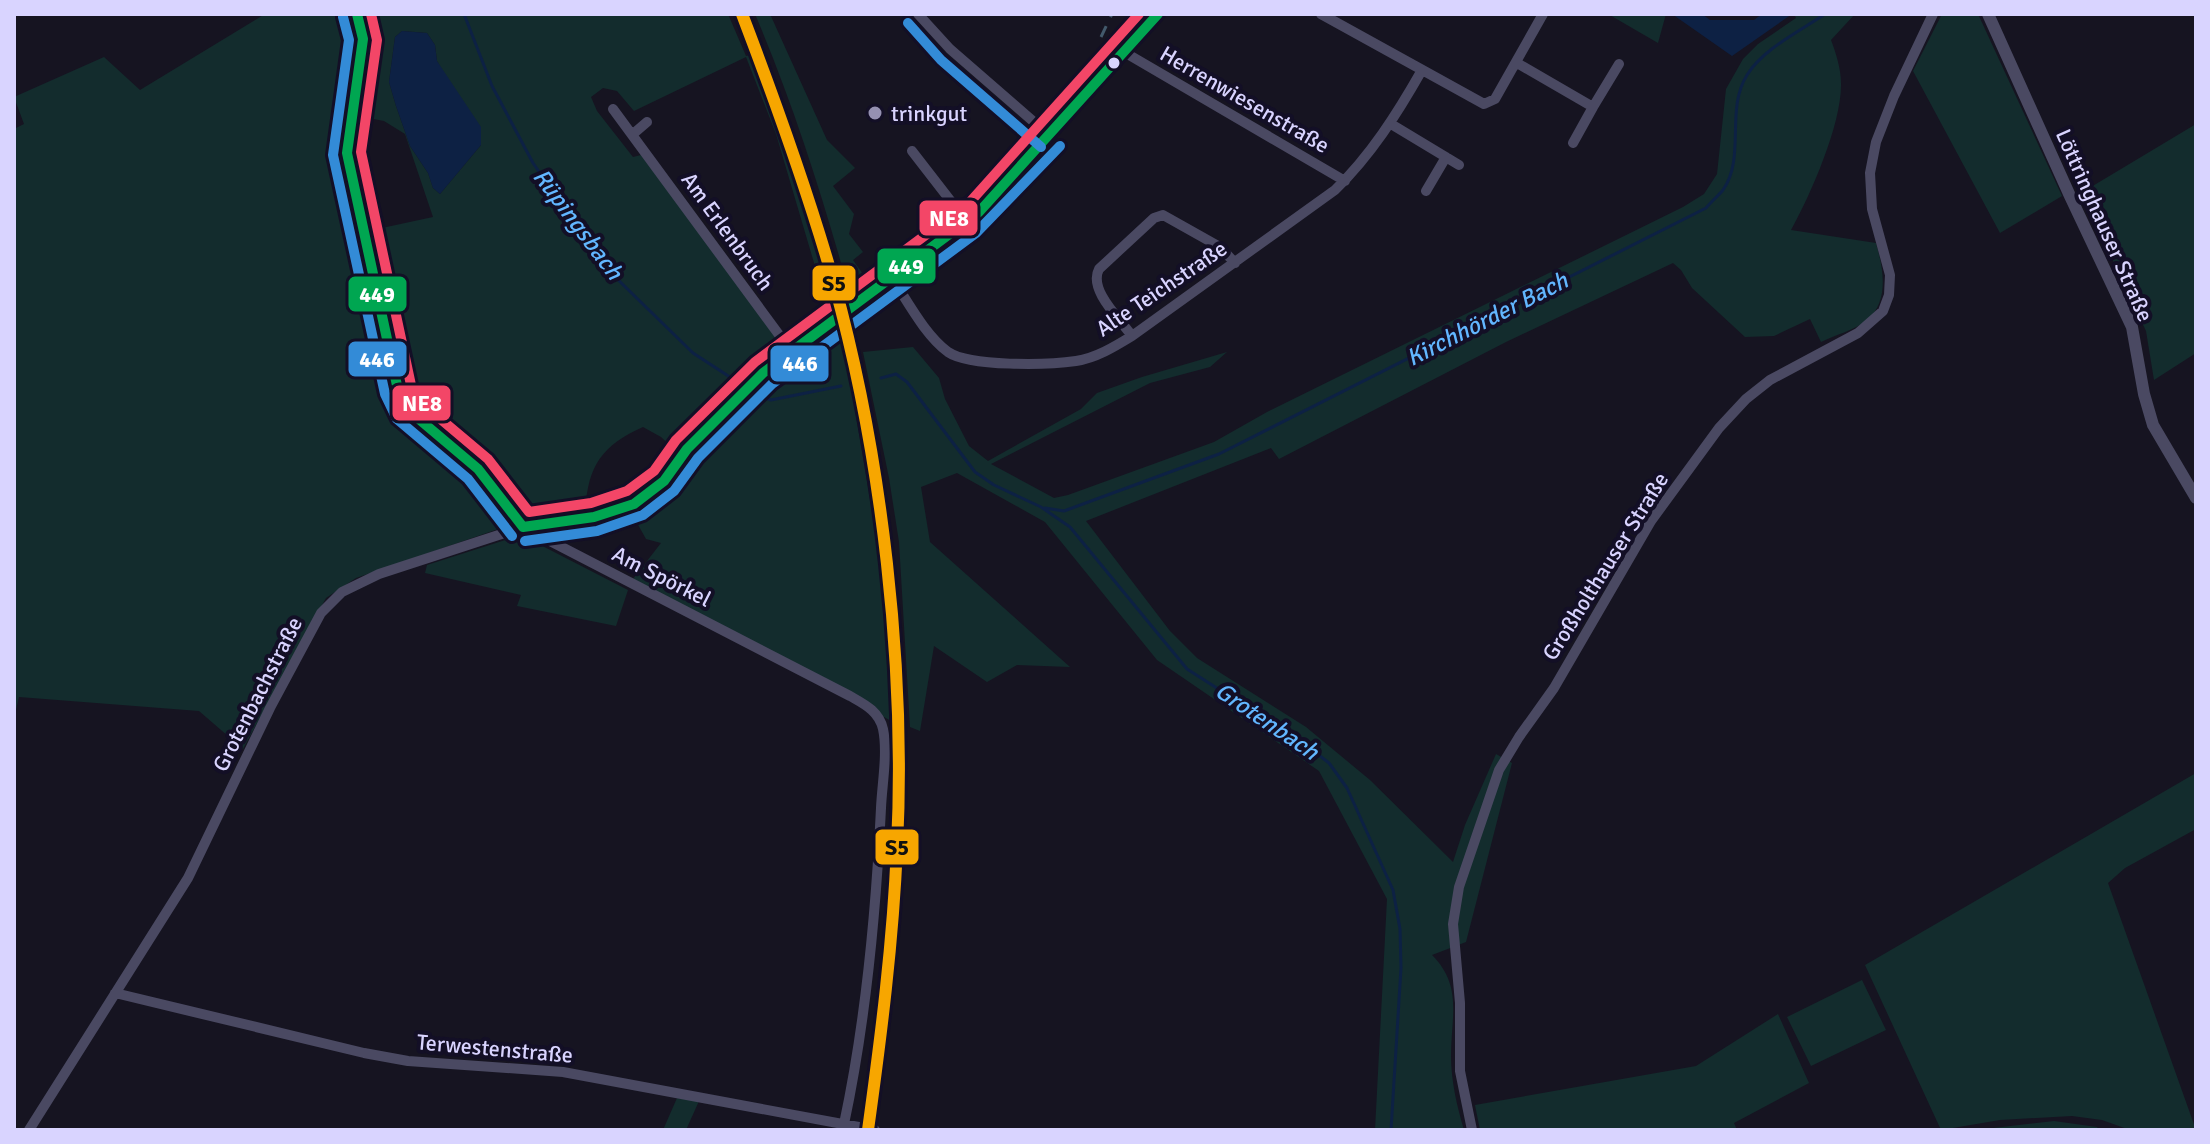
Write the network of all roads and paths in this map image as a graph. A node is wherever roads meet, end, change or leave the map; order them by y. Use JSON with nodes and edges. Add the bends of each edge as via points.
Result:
{"nodes":[{"id":1,"x":357,"y":14,"type":"edge"},
{"id":2,"x":918,"y":14,"type":"edge"},
{"id":3,"x":1158,"y":14,"type":"edge"},
{"id":4,"x":1321,"y":14,"type":"edge"},
{"id":5,"x":1543,"y":14,"type":"edge"},
{"id":6,"x":1933,"y":14,"type":"edge"},
{"id":7,"x":1988,"y":14,"type":"edge"},
{"id":8,"x":1124,"y":52,"type":"junction"},
{"id":9,"x":1517,"y":63,"type":"junction"},
{"id":10,"x":1619,"y":64,"type":"dead end"},
{"id":11,"x":1422,"y":70,"type":"junction"},
{"id":12,"x":1593,"y":107,"type":"junction"},
{"id":13,"x":613,"y":109,"type":"dead end"},
{"id":14,"x":647,"y":122,"type":"dead end"},
{"id":15,"x":1391,"y":124,"type":"junction"},
{"id":16,"x":633,"y":134,"type":"junction"},
{"id":17,"x":1050,"y":136,"type":"junction"},
{"id":18,"x":1573,"y":143,"type":"dead end"},
{"id":19,"x":912,"y":151,"type":"dead end"},
{"id":20,"x":1446,"y":157,"type":"junction"},
{"id":21,"x":1459,"y":165,"type":"dead end"},
{"id":22,"x":1345,"y":181,"type":"junction"},
{"id":23,"x":1426,"y":191,"type":"dead end"},
{"id":24,"x":967,"y":222,"type":"junction"},
{"id":25,"x":1235,"y":263,"type":"junction"},
{"id":26,"x":892,"y":278,"type":"junction"},
{"id":27,"x":1132,"y":336,"type":"junction"},
{"id":28,"x":791,"y":351,"type":"junction"},
{"id":29,"x":2196,"y":498,"type":"edge"},
{"id":30,"x":523,"y":527,"type":"junction"},
{"id":31,"x":115,"y":993,"type":"junction"},
{"id":32,"x":844,"y":1124,"type":"junction"},
{"id":33,"x":29,"y":1130,"type":"edge"},
{"id":34,"x":875,"y":1130,"type":"edge"},
{"id":35,"x":1472,"y":1130,"type":"edge"}],
"edges":[{"from":1,"to":30,"type":"street","name":"Am Spörkel","via":[[363,39],[347,153],[398,390],[407,409],[478,469]]},
{"from":2,"to":17,"type":"street"},
{"from":3,"to":8,"type":"street","name":"Grotenbachstraße"},
{"from":4,"to":11,"type":"street"},
{"from":5,"to":9,"type":"street"},
{"from":6,"to":35,"type":"street","name":"Großholthauser Straße","via":[[1894,96],[1870,173],[1872,209],[1890,275],[1883,311],[1858,333],[1770,380],[1719,428],[1651,521],[1554,688],[1499,770],[1459,887],[1453,924],[1460,1071]]},
{"from":7,"to":29,"type":"street","name":"Löttringhauser Straße","via":[[2132,327],[2153,425]]},
{"from":8,"to":17,"type":"street","name":"Grotenbachstraße"},
{"from":8,"to":22,"type":"street","name":"Herrenwiesenstraße"},
{"from":9,"to":11,"type":"street","via":[[1488,104]]},
{"from":9,"to":12,"type":"street"},
{"from":10,"to":12,"type":"street"},
{"from":11,"to":15,"type":"street","name":"Alte Teichstraße"},
{"from":12,"to":18,"type":"street"},
{"from":13,"to":16,"type":"street","name":"Am Erlenbruch"},
{"from":14,"to":16,"type":"street"},
{"from":15,"to":20,"type":"street"},
{"from":15,"to":22,"type":"street","name":"Alte Teichstraße"},
{"from":16,"to":28,"type":"street","name":"Am Erlenbruch"},
{"from":17,"to":24,"type":"street","name":"Grotenbachstraße"},
{"from":19,"to":24,"type":"street"},
{"from":20,"to":21,"type":"street"},
{"from":20,"to":23,"type":"street"},
{"from":22,"to":25,"type":"street","name":"Alte Teichstraße"},
{"from":24,"to":26,"type":"street","name":"Grotenbachstraße"},
{"from":25,"to":27,"type":"street","name":"Alte Teichstraße"},
{"from":25,"to":27,"type":"street","via":[[1220,247],[1167,216],[1154,218],[1095,277]]},
{"from":26,"to":27,"type":"street","name":"Alte Teichstraße","via":[[940,344],[968,360],[1076,361]]},
{"from":26,"to":28,"type":"street","name":"Grotenbachstraße"},
{"from":28,"to":30,"type":"street","name":"Grotenbachstraße","via":[[687,449],[664,481],[634,504],[594,517]]},
{"from":30,"to":31,"type":"street","name":"Grotenbachstraße","via":[[379,574],[330,602],[283,683],[188,878]]},
{"from":30,"to":32,"type":"street","name":"Am Spörkel","via":[[850,696],[870,707],[880,721],[884,741],[878,853],[856,1066]]},
{"from":31,"to":32,"type":"street","name":"Terwestenstraße","via":[[408,1061],[563,1072]]},
{"from":31,"to":33,"type":"street","name":"Grotenbachstraße"},
{"from":32,"to":34,"type":"street","name":"Terwestenstraße"}]}
